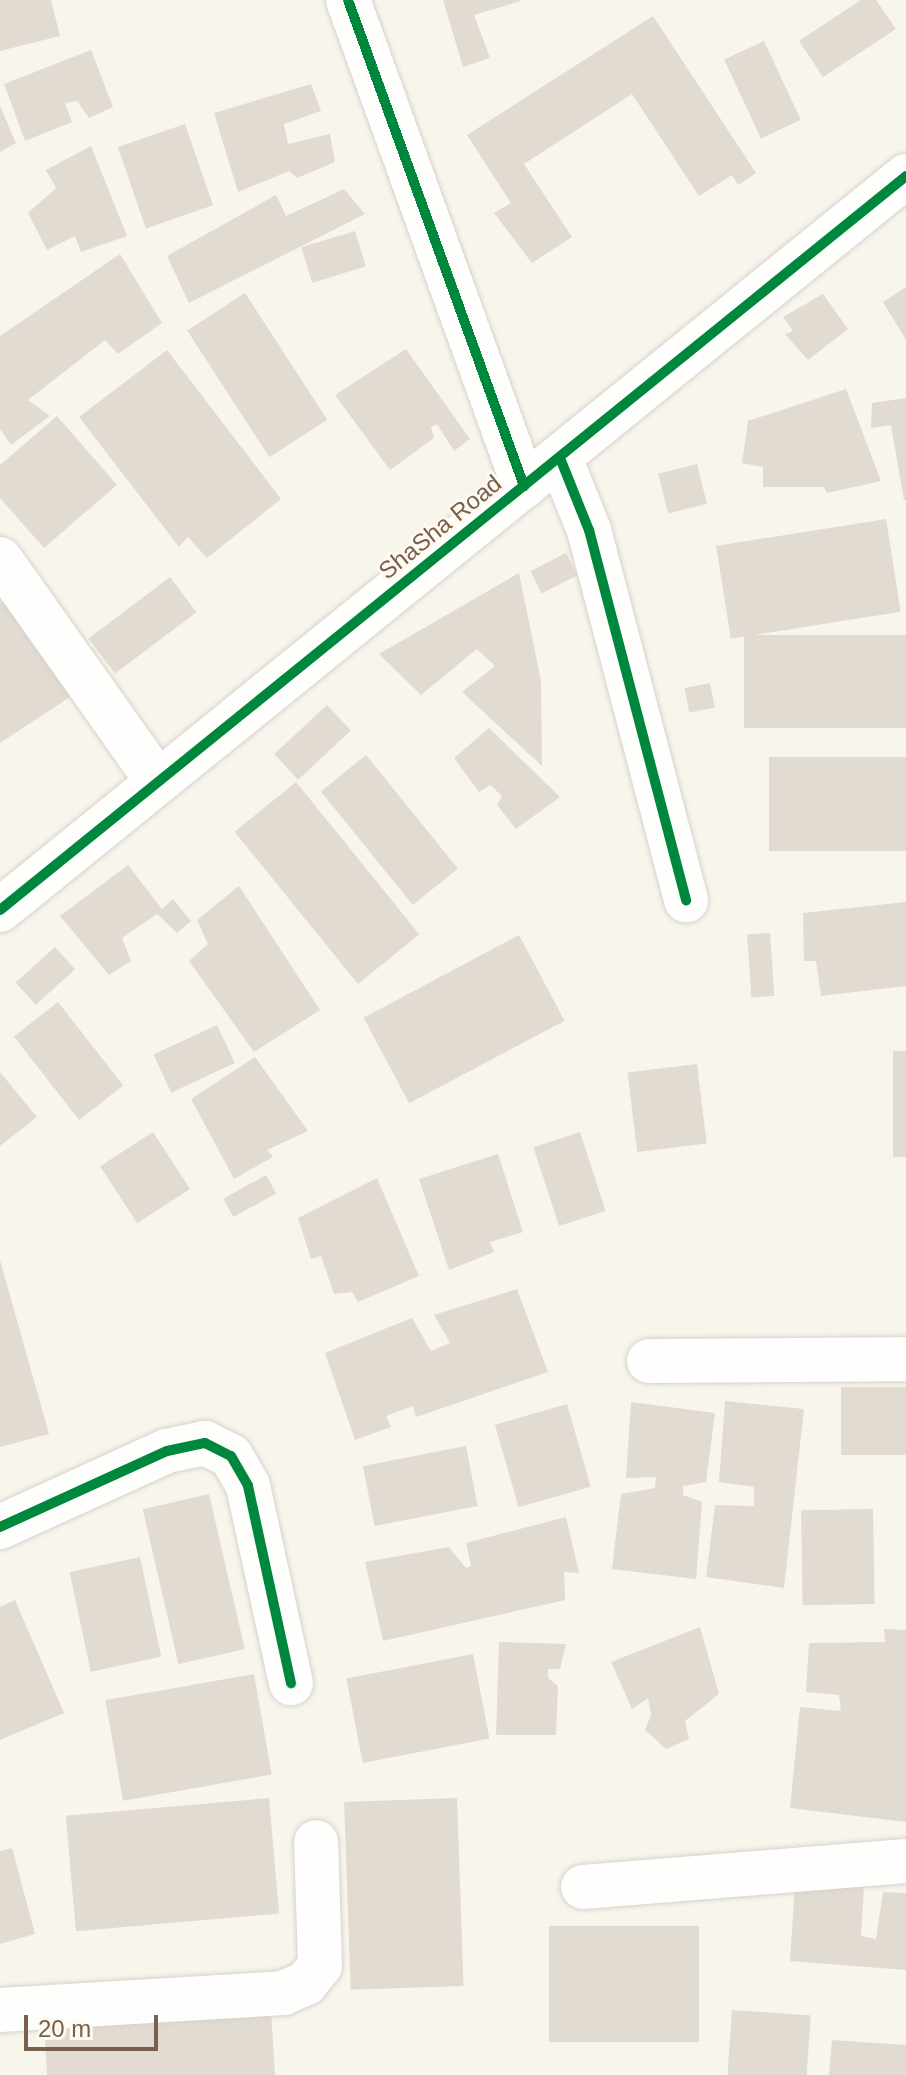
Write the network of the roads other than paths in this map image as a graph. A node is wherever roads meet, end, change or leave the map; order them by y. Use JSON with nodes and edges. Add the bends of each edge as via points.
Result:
{"nodes":[{"id":1,"x":348,"y":0,"type":"edge"},
{"id":2,"x":906,"y":176,"type":"edge"},
{"id":3,"x":560,"y":458,"type":"junction"},
{"id":4,"x":524,"y":486,"type":"junction"},
{"id":5,"x":0,"y":559,"type":"edge"},
{"id":6,"x":157,"y":781,"type":"junction"},
{"id":7,"x":686,"y":901,"type":"dead end"},
{"id":8,"x":0,"y":910,"type":"edge"},
{"id":9,"x":906,"y":1359,"type":"edge"},
{"id":10,"x":649,"y":1361,"type":"dead end"},
{"id":11,"x":0,"y":1527,"type":"edge"},
{"id":12,"x":291,"y":1683,"type":"dead end"},
{"id":13,"x":316,"y":1842,"type":"dead end"},
{"id":14,"x":906,"y":1861,"type":"edge"},
{"id":15,"x":583,"y":1887,"type":"dead end"},
{"id":16,"x":0,"y":2010,"type":"edge"}],
"edges":[{"from":1,"to":4,"type":"street"},
{"from":2,"to":3,"type":"street","name":"ShaSha Road"},
{"from":3,"to":4,"type":"street","name":"ShaSha Road"},
{"from":3,"to":7,"type":"street","via":[[589,530]]},
{"from":4,"to":6,"type":"street","name":"ShaSha Road"},
{"from":5,"to":6,"type":"street"},
{"from":6,"to":8,"type":"street","name":"ShaSha Road"},
{"from":9,"to":10,"type":"street"},
{"from":11,"to":12,"type":"street","via":[[167,1451],[205,1443],[231,1456],[248,1486]]},
{"from":13,"to":16,"type":"street","via":[[320,1966],[306,1983],[283,1993]]},
{"from":14,"to":15,"type":"street"}]}
